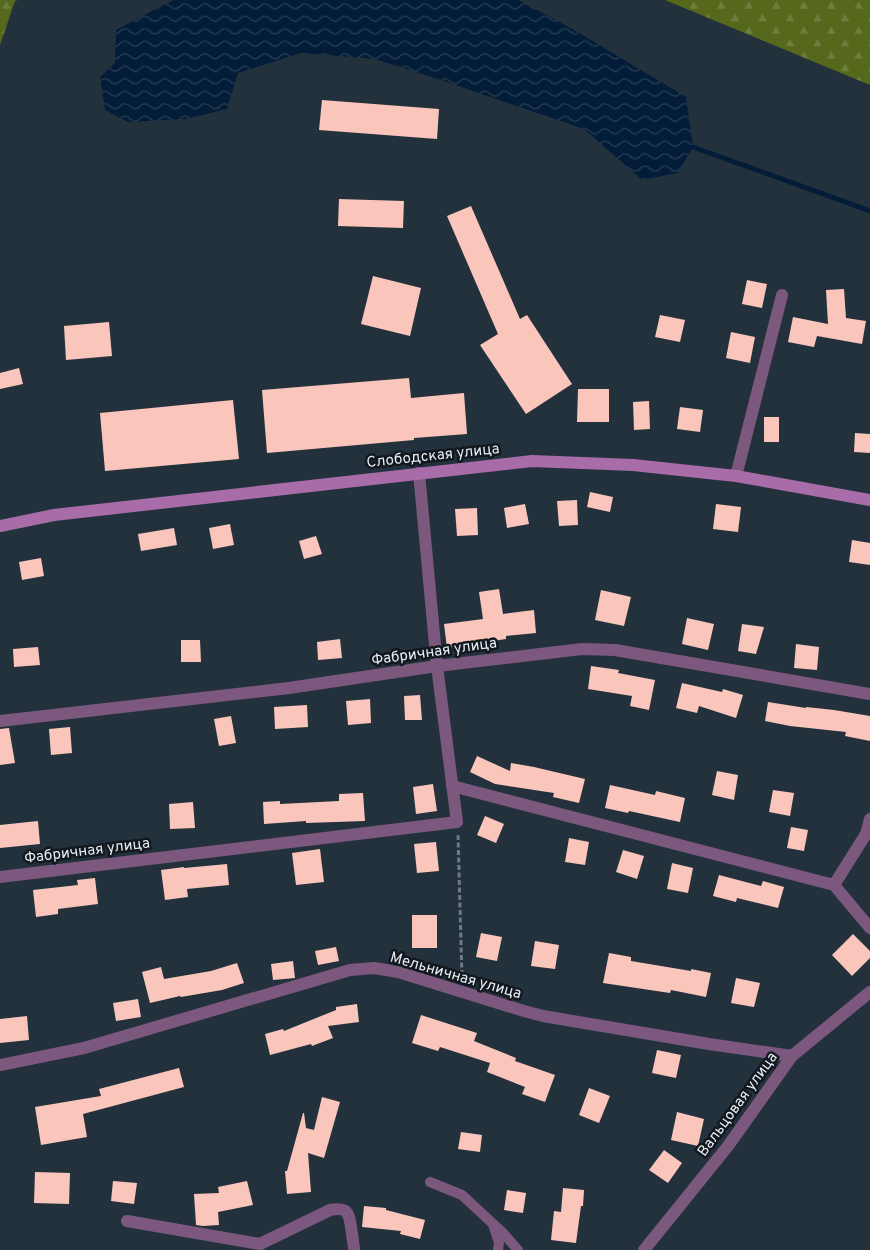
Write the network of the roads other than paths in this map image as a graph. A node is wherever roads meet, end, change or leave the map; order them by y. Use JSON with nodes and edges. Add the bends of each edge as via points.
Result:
{"nodes":[{"id":1,"x":782,"y":295,"type":"dead end"},
{"id":2,"x":419,"y":473,"type":"junction"},
{"id":3,"x":736,"y":476,"type":"junction"},
{"id":4,"x":870,"y":500,"type":"edge"},
{"id":5,"x":0,"y":526,"type":"edge"},
{"id":6,"x":437,"y":666,"type":"junction"},
{"id":7,"x":870,"y":694,"type":"edge"},
{"id":8,"x":0,"y":721,"type":"edge"},
{"id":9,"x":452,"y":786,"type":"junction"},
{"id":10,"x":870,"y":819,"type":"edge"},
{"id":11,"x":0,"y":877,"type":"edge"},
{"id":12,"x":834,"y":885,"type":"junction"},
{"id":13,"x":870,"y":928,"type":"edge"},
{"id":14,"x":870,"y":992,"type":"edge"},
{"id":15,"x":792,"y":1056,"type":"junction"},
{"id":16,"x":0,"y":1065,"type":"edge"},
{"id":17,"x":430,"y":1182,"type":"dead end"},
{"id":18,"x":127,"y":1221,"type":"dead end"},
{"id":19,"x":493,"y":1223,"type":"junction"},
{"id":20,"x":260,"y":1247,"type":"edge"},
{"id":21,"x":354,"y":1248,"type":"dead end"},
{"id":22,"x":498,"y":1250,"type":"edge"},
{"id":23,"x":518,"y":1250,"type":"edge"},
{"id":24,"x":644,"y":1250,"type":"edge"}],
"edges":[{"from":1,"to":3,"type":"street"},
{"from":2,"to":3,"type":"street","name":"Слободская улица","via":[[532,461],[633,465]]},
{"from":2,"to":5,"type":"street","name":"Слободская улица","via":[[54,515]]},
{"from":2,"to":6,"type":"street"},
{"from":3,"to":4,"type":"street","name":"Слободская улица"},
{"from":6,"to":7,"type":"street","name":"Фабричная улица","via":[[582,649],[615,650]]},
{"from":6,"to":8,"type":"street","name":"Фабричная улица","via":[[289,688]]},
{"from":6,"to":9,"type":"street"},
{"from":9,"to":11,"type":"street","name":"Фабричная улица","via":[[457,822]]},
{"from":9,"to":12,"type":"street"},
{"from":10,"to":12,"type":"street","via":[[866,834]]},
{"from":12,"to":13,"type":"street"},
{"from":14,"to":15,"type":"street","name":"Вальцовая улица"},
{"from":15,"to":16,"type":"street","name":"Мельничная улица","via":[[544,1016],[398,972],[374,968],[350,970],[84,1048]]},
{"from":15,"to":24,"type":"street","name":"Вальцовая улица","via":[[728,1146]]},
{"from":17,"to":19,"type":"lane","via":[[462,1195]]},
{"from":18,"to":20,"type":"street"},
{"from":19,"to":22,"type":"lane"},
{"from":19,"to":23,"type":"lane"},
{"from":20,"to":21,"type":"street","via":[[338,1208],[349,1215]]}]}
